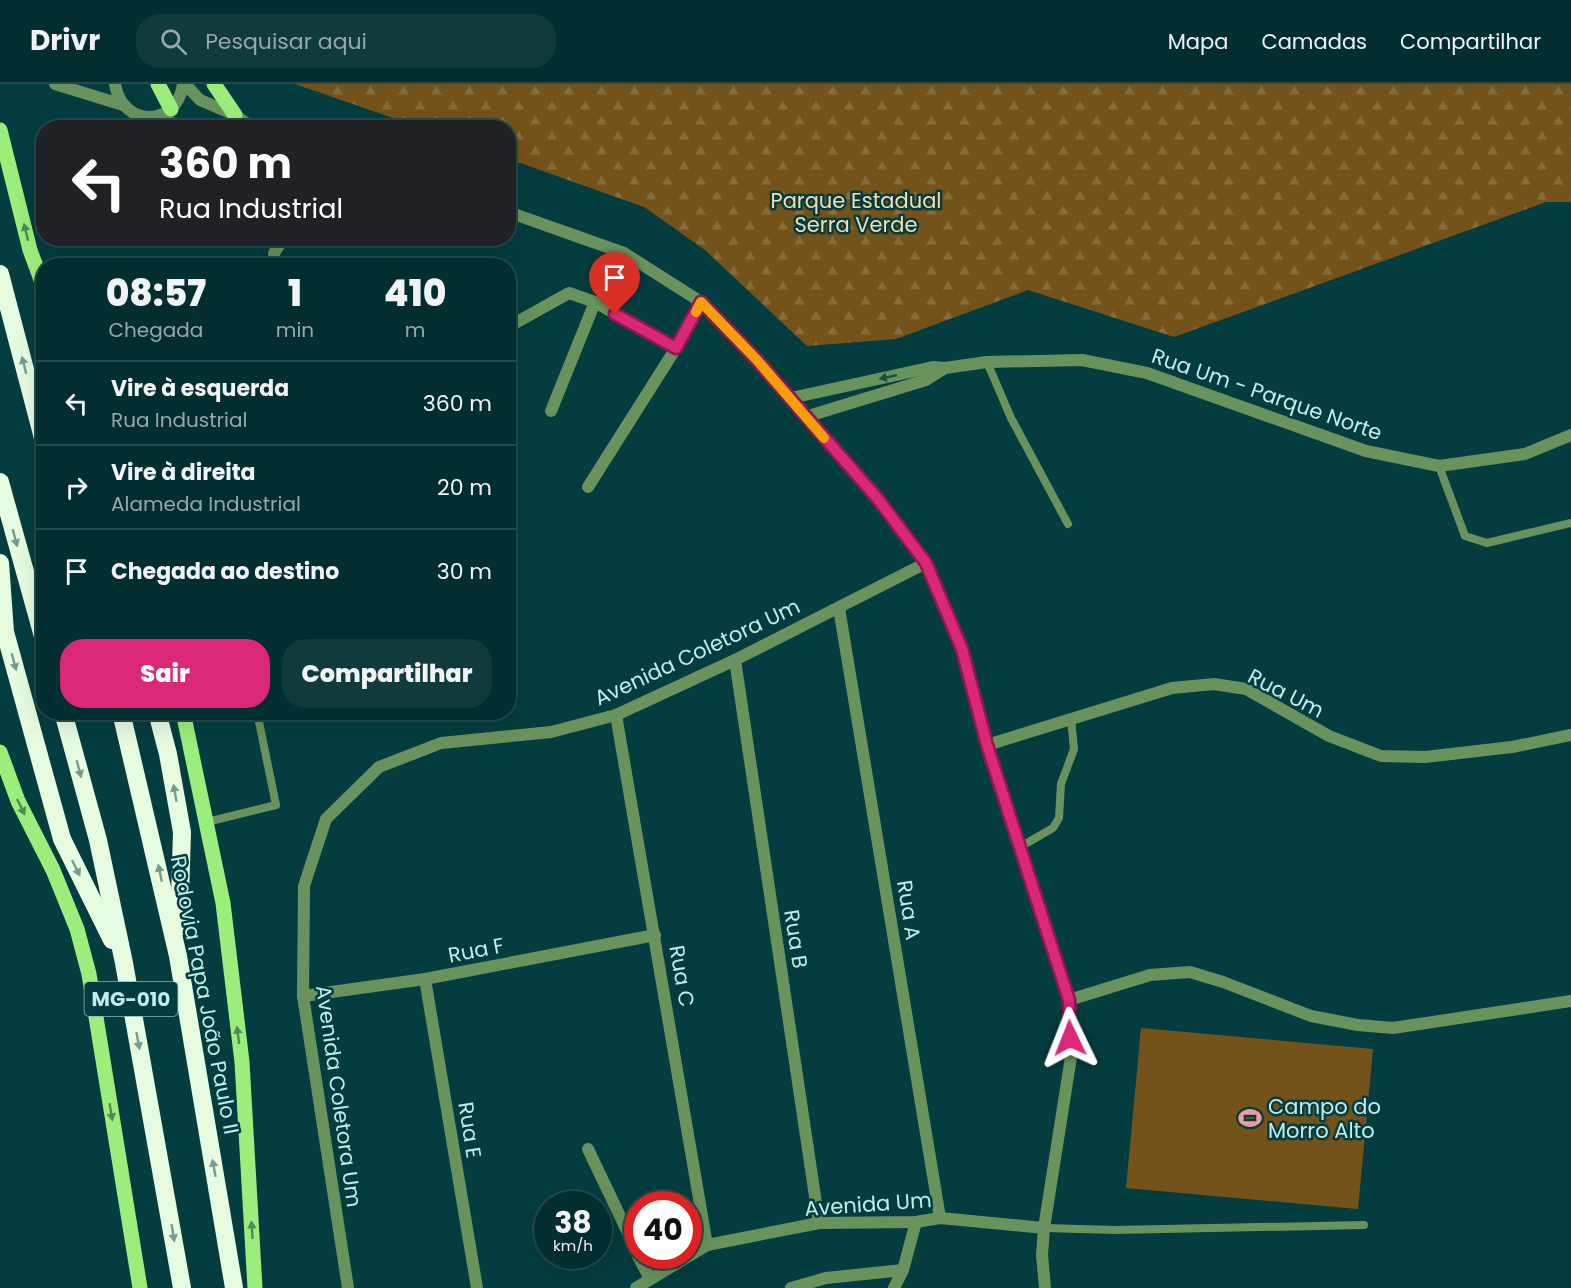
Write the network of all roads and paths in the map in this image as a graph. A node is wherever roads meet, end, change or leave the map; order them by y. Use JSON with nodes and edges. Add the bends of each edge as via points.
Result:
{"nodes":[{"id":1,"x":116,"y":84,"type":"edge"},
{"id":2,"x":158,"y":84,"type":"edge"},
{"id":3,"x":184,"y":84,"type":"edge"},
{"id":4,"x":214,"y":84,"type":"edge"},
{"id":5,"x":60,"y":85,"type":"edge"},
{"id":6,"x":123,"y":105,"type":"junction"},
{"id":7,"x":171,"y":109,"type":"junction"},
{"id":8,"x":235,"y":115,"type":"junction"},
{"id":9,"x":152,"y":117,"type":"junction"},
{"id":10,"x":161,"y":120,"type":"edge"},
{"id":11,"x":242,"y":120,"type":"edge"},
{"id":12,"x":0,"y":130,"type":"edge"},
{"id":13,"x":516,"y":215,"type":"edge"},
{"id":14,"x":36,"y":266,"type":"edge"},
{"id":15,"x":0,"y":274,"type":"edge"},
{"id":16,"x":595,"y":302,"type":"junction"},
{"id":17,"x":701,"y":302,"type":"junction"},
{"id":18,"x":516,"y":323,"type":"edge"},
{"id":19,"x":676,"y":348,"type":"junction"},
{"id":20,"x":987,"y":362,"type":"junction"},
{"id":21,"x":945,"y":368,"type":"junction"},
{"id":22,"x":790,"y":398,"type":"junction"},
{"id":23,"x":36,"y":411,"type":"edge"},
{"id":24,"x":551,"y":411,"type":"dead end"},
{"id":25,"x":805,"y":417,"type":"junction"},
{"id":26,"x":1571,"y":435,"type":"edge"},
{"id":27,"x":1439,"y":466,"type":"junction"},
{"id":28,"x":0,"y":482,"type":"edge"},
{"id":29,"x":588,"y":487,"type":"dead end"},
{"id":30,"x":1571,"y":523,"type":"edge"},
{"id":31,"x":1068,"y":524,"type":"dead end"},
{"id":32,"x":0,"y":562,"type":"edge"},
{"id":33,"x":926,"y":563,"type":"junction"},
{"id":34,"x":839,"y":608,"type":"junction"},
{"id":35,"x":36,"y":611,"type":"edge"},
{"id":36,"x":735,"y":660,"type":"junction"},
{"id":37,"x":616,"y":715,"type":"junction"},
{"id":38,"x":1071,"y":718,"type":"junction"},
{"id":39,"x":65,"y":720,"type":"edge"},
{"id":40,"x":123,"y":720,"type":"edge"},
{"id":41,"x":159,"y":720,"type":"edge"},
{"id":42,"x":185,"y":720,"type":"edge"},
{"id":43,"x":259,"y":720,"type":"edge"},
{"id":44,"x":1571,"y":735,"type":"edge"},
{"id":45,"x":987,"y":745,"type":"junction"},
{"id":46,"x":0,"y":752,"type":"edge"},
{"id":47,"x":207,"y":822,"type":"junction"},
{"id":48,"x":1020,"y":847,"type":"junction"},
{"id":49,"x":655,"y":935,"type":"junction"},
{"id":50,"x":178,"y":956,"type":"junction"},
{"id":51,"x":124,"y":963,"type":"junction"},
{"id":52,"x":425,"y":979,"type":"junction"},
{"id":53,"x":303,"y":996,"type":"junction"},
{"id":54,"x":1069,"y":1000,"type":"junction"},
{"id":55,"x":1571,"y":1001,"type":"edge"},
{"id":56,"x":588,"y":1149,"type":"dead end"},
{"id":57,"x":940,"y":1218,"type":"junction"},
{"id":58,"x":915,"y":1222,"type":"junction"},
{"id":59,"x":819,"y":1223,"type":"junction"},
{"id":60,"x":1364,"y":1224,"type":"dead end"},
{"id":61,"x":624,"y":1225,"type":"edge"},
{"id":62,"x":1044,"y":1228,"type":"junction"},
{"id":63,"x":707,"y":1245,"type":"junction"},
{"id":64,"x":645,"y":1269,"type":"edge"},
{"id":65,"x":903,"y":1270,"type":"junction"},
{"id":66,"x":650,"y":1279,"type":"junction"},
{"id":67,"x":140,"y":1288,"type":"edge"},
{"id":68,"x":182,"y":1288,"type":"edge"},
{"id":69,"x":234,"y":1288,"type":"edge"},
{"id":70,"x":255,"y":1288,"type":"edge"},
{"id":71,"x":348,"y":1288,"type":"edge"},
{"id":72,"x":477,"y":1288,"type":"edge"},
{"id":73,"x":636,"y":1288,"type":"edge"},
{"id":74,"x":791,"y":1288,"type":"edge"},
{"id":75,"x":894,"y":1288,"type":"edge"},
{"id":76,"x":1045,"y":1288,"type":"edge"}],
"edges":[{"from":1,"to":6,"type":"street"},
{"from":2,"to":7,"type":"main road"},
{"from":3,"to":7,"type":"street"},
{"from":3,"to":8,"type":"street","via":[[200,100]]},
{"from":4,"to":8,"type":"main road"},
{"from":5,"to":6,"type":"street"},
{"from":6,"to":9,"type":"street","via":[[132,112]]},
{"from":7,"to":9,"type":"street"},
{"from":8,"to":11,"type":"street"},
{"from":9,"to":10,"type":"street"},
{"from":14,"to":12,"type":"main road","one_way":true},
{"from":13,"to":17,"type":"street","via":[[624,253]]},
{"from":23,"to":15,"type":"highway","one_way":true},
{"from":16,"to":18,"type":"street","via":[[569,293]]},
{"from":16,"to":19,"type":"street"},
{"from":16,"to":24,"type":"street"},
{"from":17,"to":19,"type":"street"},
{"from":17,"to":22,"type":"street"},
{"from":19,"to":29,"type":"street"},
{"from":20,"to":21,"type":"street","name":"Rua Um - Parque Norte"},
{"from":20,"to":27,"type":"street","name":"Rua Um - Parque Norte","via":[[1082,360],[1148,373],[1366,451]]},
{"from":20,"to":31,"type":"lane","via":[[1011,418]]},
{"from":21,"to":22,"type":"street","name":"Rua Um - Parque Norte","one_way":true,"via":[[922,369]]},
{"from":21,"to":25,"type":"street","name":"Rua Um - Parque Norte","via":[[926,380]]},
{"from":22,"to":25,"type":"street"},
{"from":25,"to":33,"type":"street","via":[[878,499]]},
{"from":26,"to":27,"type":"street","name":"Rua Um - Parque Norte","via":[[1525,454]]},
{"from":27,"to":30,"type":"lane","via":[[1465,536],[1473,541],[1487,543]]},
{"from":28,"to":35,"type":"highway","one_way":true},
{"from":32,"to":51,"type":"highway","one_way":true,"via":[[5,632],[62,839]]},
{"from":33,"to":34,"type":"street","name":"Avenida Coletora Um"},
{"from":33,"to":45,"type":"street","via":[[962,649]]},
{"from":34,"to":36,"type":"street","name":"Avenida Coletora Um"},
{"from":34,"to":57,"type":"street","name":"Rua A"},
{"from":36,"to":37,"type":"street","name":"Avenida Coletora Um"},
{"from":36,"to":59,"type":"street","name":"Rua B"},
{"from":37,"to":49,"type":"street","name":"Rua C"},
{"from":37,"to":53,"type":"street","name":"Avenida Coletora Um","via":[[551,732],[441,743],[379,767],[326,819],[322,831],[304,886]]},
{"from":38,"to":44,"type":"street","name":"Rua Um","via":[[1172,688],[1214,684],[1246,689],[1329,736],[1381,756],[1425,757],[1512,747]]},
{"from":38,"to":45,"type":"street","name":"Rua Um"},
{"from":38,"to":48,"type":"lane","via":[[1074,749],[1060,784],[1059,818],[1053,828]]},
{"from":39,"to":51,"type":"highway","number":"MG-010","one_way":true,"via":[[98,840]]},
{"from":50,"to":40,"type":"highway","name":"Rodovia Papa João Paulo II","number":"MG-010","one_way":true},
{"from":50,"to":41,"type":"highway","one_way":true,"via":[[182,832]]},
{"from":42,"to":47,"type":"main road"},
{"from":43,"to":47,"type":"lane","via":[[276,805]]},
{"from":45,"to":48,"type":"street"},
{"from":46,"to":67,"type":"main road","number":"MG-010","one_way":true,"via":[[18,801],[77,929],[89,974]]},
{"from":70,"to":47,"type":"main road","one_way":true,"via":[[242,1062],[223,903]]},
{"from":48,"to":54,"type":"street"},
{"from":49,"to":52,"type":"street","name":"Rua F"},
{"from":49,"to":63,"type":"street","name":"Rua C"},
{"from":69,"to":50,"type":"highway","name":"Rodovia Papa João Paulo II","number":"MG-010","one_way":true},
{"from":51,"to":68,"type":"highway","number":"MG-010","one_way":true},
{"from":52,"to":53,"type":"street","name":"Rua F"},
{"from":52,"to":72,"type":"street","name":"Rua E"},
{"from":53,"to":71,"type":"street","name":"Avenida Coletora Um"},
{"from":54,"to":55,"type":"street","via":[[1150,975],[1190,972],[1311,1016],[1394,1028]]},
{"from":54,"to":62,"type":"street","via":[[1071,1058]]},
{"from":56,"to":61,"type":"street"},
{"from":57,"to":58,"type":"street","name":"Avenida Um"},
{"from":57,"to":62,"type":"street","name":"Avenida Um"},
{"from":58,"to":59,"type":"street","name":"Avenida Um"},
{"from":58,"to":65,"type":"street"},
{"from":59,"to":63,"type":"street","name":"Avenida Um"},
{"from":60,"to":62,"type":"lane"},
{"from":62,"to":76,"type":"street"},
{"from":63,"to":66,"type":"street","name":"Avenida Um"},
{"from":64,"to":66,"type":"street"},
{"from":65,"to":74,"type":"street","via":[[826,1278]]},
{"from":65,"to":75,"type":"street"},
{"from":66,"to":73,"type":"street","name":"Avenida Um"}]}
